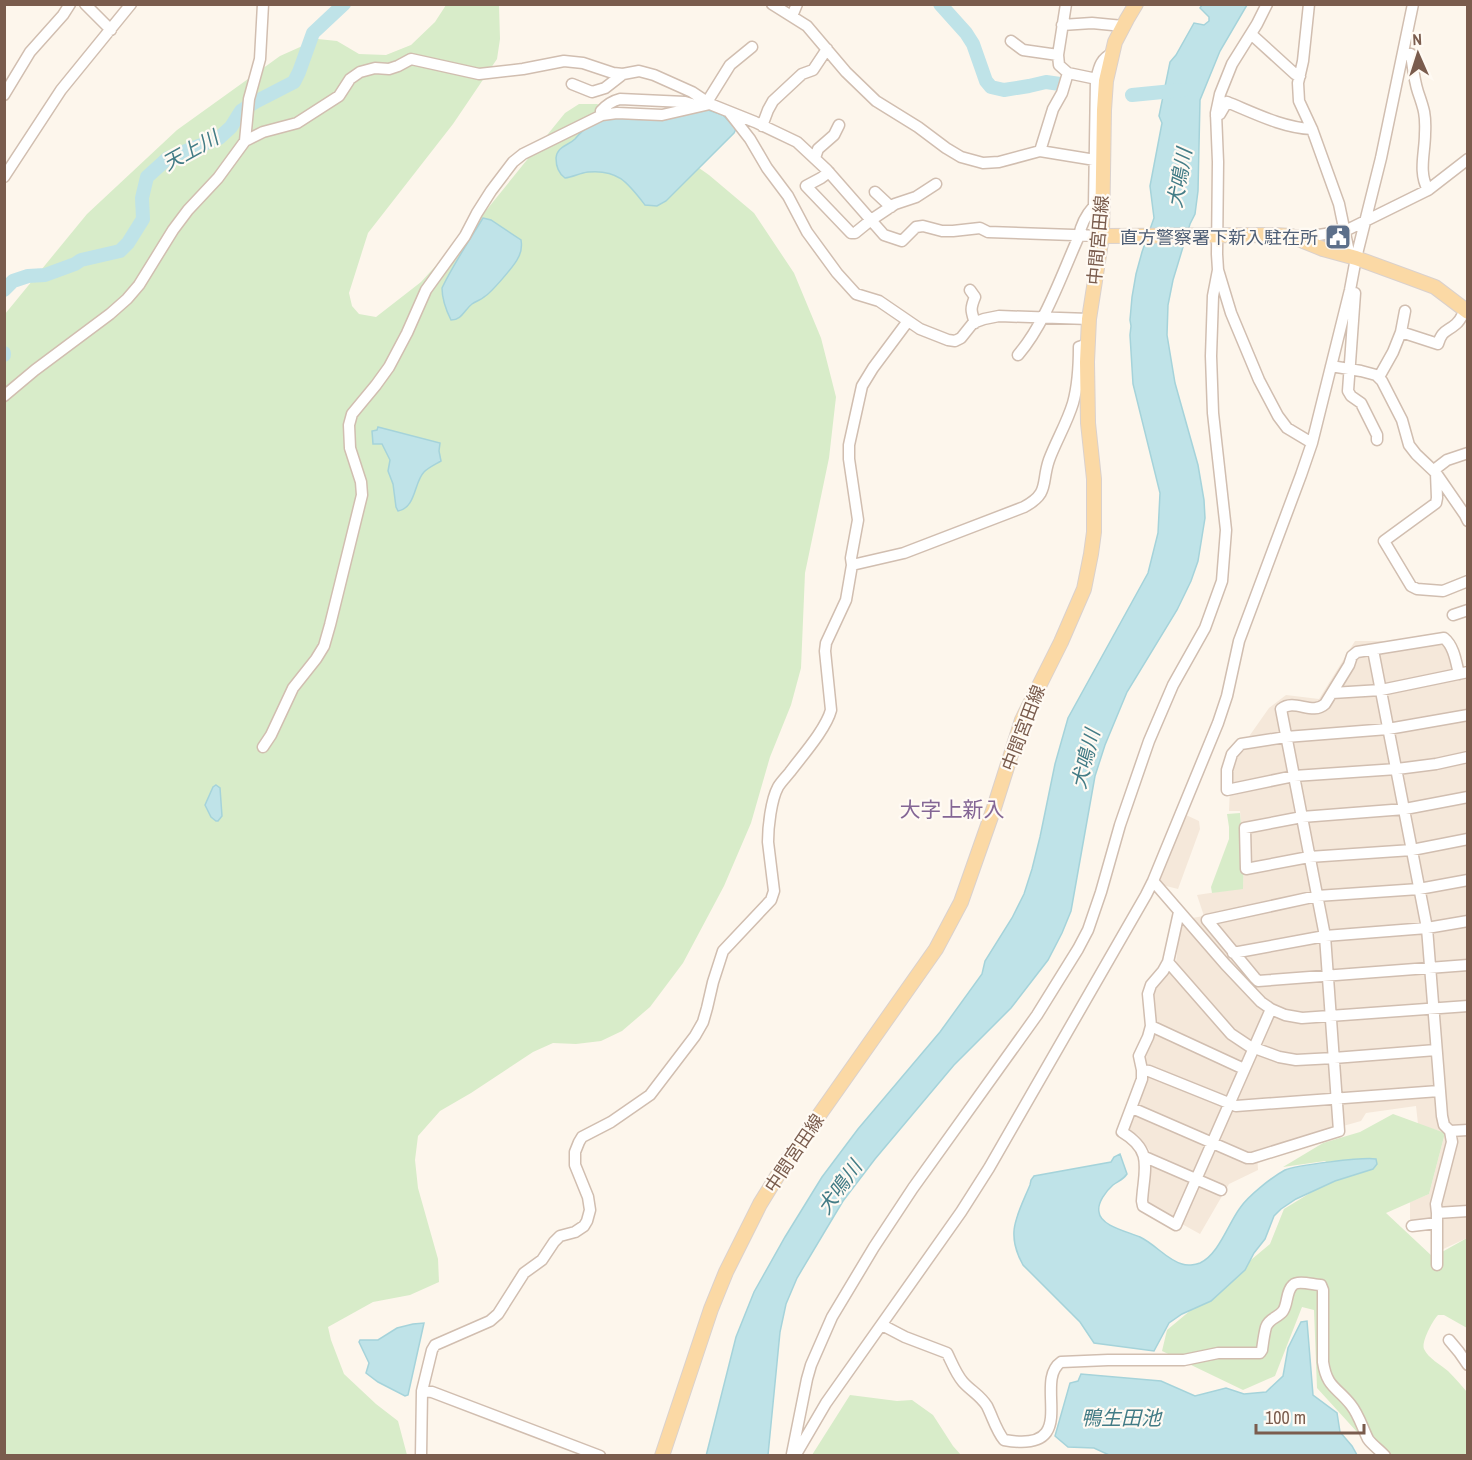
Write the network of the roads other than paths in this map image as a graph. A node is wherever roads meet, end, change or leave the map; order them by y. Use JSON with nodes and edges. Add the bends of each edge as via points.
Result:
{"nodes":[{"id":1,"x":70,"y":4,"type":"edge"},
{"id":2,"x":85,"y":4,"type":"edge"},
{"id":3,"x":131,"y":4,"type":"edge"},
{"id":4,"x":263,"y":4,"type":"edge"},
{"id":5,"x":772,"y":4,"type":"edge"},
{"id":6,"x":797,"y":4,"type":"edge"},
{"id":7,"x":1066,"y":4,"type":"edge"},
{"id":8,"x":1136,"y":4,"type":"edge"},
{"id":9,"x":1267,"y":4,"type":"edge"},
{"id":10,"x":1309,"y":4,"type":"edge"},
{"id":11,"x":1413,"y":4,"type":"edge"},
{"id":12,"x":792,"y":16,"type":"junction"},
{"id":13,"x":1062,"y":25,"type":"junction"},
{"id":14,"x":1123,"y":26,"type":"junction"},
{"id":15,"x":111,"y":30,"type":"junction"},
{"id":16,"x":1251,"y":34,"type":"junction"},
{"id":17,"x":1011,"y":41,"type":"dead end"},
{"id":18,"x":752,"y":47,"type":"dead end"},
{"id":19,"x":827,"y":49,"type":"junction"},
{"id":20,"x":1404,"y":52,"type":"junction"},
{"id":21,"x":1113,"y":53,"type":"junction"},
{"id":22,"x":1058,"y":55,"type":"junction"},
{"id":23,"x":1068,"y":73,"type":"junction"},
{"id":24,"x":623,"y":74,"type":"junction"},
{"id":25,"x":1300,"y":76,"type":"junction"},
{"id":26,"x":1097,"y":78,"type":"junction"},
{"id":27,"x":572,"y":84,"type":"dead end"},
{"id":28,"x":4,"y":95,"type":"edge"},
{"id":29,"x":705,"y":104,"type":"junction"},
{"id":30,"x":729,"y":112,"type":"junction"},
{"id":31,"x":1216,"y":116,"type":"junction"},
{"id":32,"x":839,"y":125,"type":"dead end"},
{"id":33,"x":762,"y":126,"type":"junction"},
{"id":34,"x":1312,"y":129,"type":"junction"},
{"id":35,"x":245,"y":141,"type":"junction"},
{"id":36,"x":1040,"y":151,"type":"junction"},
{"id":37,"x":815,"y":158,"type":"junction"},
{"id":38,"x":1467,"y":159,"type":"edge"},
{"id":39,"x":1095,"y":160,"type":"junction"},
{"id":40,"x":829,"y":172,"type":"junction"},
{"id":41,"x":4,"y":177,"type":"edge"},
{"id":42,"x":936,"y":184,"type":"dead end"},
{"id":43,"x":806,"y":186,"type":"junction"},
{"id":44,"x":1428,"y":190,"type":"junction"},
{"id":45,"x":875,"y":192,"type":"dead end"},
{"id":46,"x":788,"y":196,"type":"junction"},
{"id":47,"x":891,"y":207,"type":"junction"},
{"id":48,"x":871,"y":220,"type":"junction"},
{"id":49,"x":1365,"y":222,"type":"junction"},
{"id":50,"x":1345,"y":231,"type":"junction"},
{"id":51,"x":1215,"y":235,"type":"junction"},
{"id":52,"x":1078,"y":236,"type":"junction"},
{"id":53,"x":1108,"y":236,"type":"junction"},
{"id":54,"x":1291,"y":236,"type":"junction"},
{"id":55,"x":1353,"y":258,"type":"junction"},
{"id":56,"x":1218,"y":270,"type":"junction"},
{"id":57,"x":1352,"y":278,"type":"junction"},
{"id":58,"x":970,"y":290,"type":"dead end"},
{"id":59,"x":1405,"y":311,"type":"dead end"},
{"id":60,"x":1466,"y":311,"type":"edge"},
{"id":61,"x":1041,"y":318,"type":"junction"},
{"id":62,"x":1089,"y":319,"type":"junction"},
{"id":63,"x":908,"y":321,"type":"junction"},
{"id":64,"x":975,"y":323,"type":"junction"},
{"id":65,"x":1401,"y":332,"type":"junction"},
{"id":66,"x":1088,"y":344,"type":"junction"},
{"id":67,"x":1018,"y":355,"type":"dead end"},
{"id":68,"x":1331,"y":366,"type":"junction"},
{"id":69,"x":1348,"y":369,"type":"junction"},
{"id":70,"x":1379,"y":377,"type":"junction"},
{"id":71,"x":4,"y":396,"type":"edge"},
{"id":72,"x":1377,"y":440,"type":"dead end"},
{"id":73,"x":1312,"y":443,"type":"junction"},
{"id":74,"x":1467,"y":453,"type":"edge"},
{"id":75,"x":1435,"y":472,"type":"junction"},
{"id":76,"x":1467,"y":521,"type":"edge"},
{"id":77,"x":852,"y":565,"type":"junction"},
{"id":78,"x":1467,"y":581,"type":"edge"},
{"id":79,"x":1467,"y":610,"type":"edge"},
{"id":80,"x":1454,"y":615,"type":"dead end"},
{"id":81,"x":1373,"y":650,"type":"junction"},
{"id":82,"x":1463,"y":673,"type":"edge"},
{"id":83,"x":1381,"y":690,"type":"junction"},
{"id":84,"x":1332,"y":693,"type":"junction"},
{"id":85,"x":1467,"y":715,"type":"edge"},
{"id":86,"x":1388,"y":729,"type":"junction"},
{"id":87,"x":1286,"y":737,"type":"junction"},
{"id":88,"x":263,"y":747,"type":"dead end"},
{"id":89,"x":1467,"y":757,"type":"edge"},
{"id":90,"x":1396,"y":769,"type":"junction"},
{"id":91,"x":1294,"y":776,"type":"junction"},
{"id":92,"x":1467,"y":797,"type":"edge"},
{"id":93,"x":1404,"y":809,"type":"junction"},
{"id":94,"x":1302,"y":817,"type":"junction"},
{"id":95,"x":1467,"y":839,"type":"edge"},
{"id":96,"x":1412,"y":850,"type":"junction"},
{"id":97,"x":1309,"y":857,"type":"junction"},
{"id":98,"x":1467,"y":880,"type":"edge"},
{"id":99,"x":1153,"y":881,"type":"junction"},
{"id":100,"x":1419,"y":889,"type":"junction"},
{"id":101,"x":1317,"y":896,"type":"junction"},
{"id":102,"x":1179,"y":912,"type":"junction"},
{"id":103,"x":1467,"y":921,"type":"edge"},
{"id":104,"x":1427,"y":928,"type":"junction"},
{"id":105,"x":1325,"y":936,"type":"junction"},
{"id":106,"x":1233,"y":953,"type":"junction"},
{"id":107,"x":1168,"y":962,"type":"junction"},
{"id":108,"x":1467,"y":965,"type":"edge"},
{"id":109,"x":1430,"y":968,"type":"junction"},
{"id":110,"x":1328,"y":975,"type":"junction"},
{"id":111,"x":1467,"y":1006,"type":"edge"},
{"id":112,"x":1433,"y":1008,"type":"junction"},
{"id":113,"x":1271,"y":1009,"type":"junction"},
{"id":114,"x":1331,"y":1016,"type":"junction"},
{"id":115,"x":1151,"y":1026,"type":"junction"},
{"id":116,"x":1254,"y":1048,"type":"junction"},
{"id":117,"x":1436,"y":1050,"type":"junction"},
{"id":118,"x":1334,"y":1058,"type":"junction"},
{"id":119,"x":1142,"y":1070,"type":"junction"},
{"id":120,"x":1244,"y":1070,"type":"junction"},
{"id":121,"x":1439,"y":1091,"type":"junction"},
{"id":122,"x":1337,"y":1098,"type":"junction"},
{"id":123,"x":1230,"y":1105,"type":"junction"},
{"id":124,"x":1132,"y":1108,"type":"junction"},
{"id":125,"x":1467,"y":1130,"type":"edge"},
{"id":126,"x":1450,"y":1131,"type":"junction"},
{"id":127,"x":1213,"y":1142,"type":"junction"},
{"id":128,"x":1145,"y":1157,"type":"junction"},
{"id":129,"x":1196,"y":1179,"type":"junction"},
{"id":130,"x":1221,"y":1190,"type":"dead end"},
{"id":131,"x":1467,"y":1211,"type":"edge"},
{"id":132,"x":1437,"y":1218,"type":"junction"},
{"id":133,"x":1412,"y":1226,"type":"dead end"},
{"id":134,"x":1437,"y":1265,"type":"dead end"},
{"id":135,"x":882,"y":1325,"type":"junction"},
{"id":136,"x":1449,"y":1340,"type":"dead end"},
{"id":137,"x":1467,"y":1365,"type":"edge"},
{"id":138,"x":422,"y":1391,"type":"junction"},
{"id":139,"x":421,"y":1455,"type":"edge"},
{"id":140,"x":600,"y":1455,"type":"edge"},
{"id":141,"x":662,"y":1455,"type":"edge"},
{"id":142,"x":793,"y":1455,"type":"edge"},
{"id":143,"x":1385,"y":1455,"type":"edge"}],
"edges":[{"from":1,"to":28,"type":"street","via":[[30,52]]},
{"from":2,"to":15,"type":"street"},
{"from":3,"to":15,"type":"street"},
{"from":4,"to":35,"type":"street","via":[[260,59],[249,99]]},
{"from":5,"to":12,"type":"street"},
{"from":6,"to":12,"type":"street"},
{"from":7,"to":13,"type":"street"},
{"from":8,"to":14,"type":"main road","name":"中間宮田線"},
{"from":9,"to":16,"type":"street"},
{"from":10,"to":25,"type":"street"},
{"from":11,"to":20,"type":"street"},
{"from":12,"to":19,"type":"street","via":[[807,26]]},
{"from":13,"to":14,"type":"street"},
{"from":13,"to":22,"type":"street"},
{"from":14,"to":21,"type":"main road","name":"中間宮田線"},
{"from":15,"to":41,"type":"street","via":[[62,90]]},
{"from":16,"to":25,"type":"street"},
{"from":16,"to":31,"type":"street","via":[[1232,64]]},
{"from":17,"to":22,"type":"street","via":[[1023,50]]},
{"from":18,"to":29,"type":"street","via":[[730,65]]},
{"from":19,"to":33,"type":"street","via":[[813,70],[802,74],[773,101]]},
{"from":19,"to":36,"type":"street","via":[[876,100],[961,157],[999,162]]},
{"from":20,"to":44,"type":"street","via":[[1411,54],[1426,117],[1423,178]]},
{"from":20,"to":49,"type":"street"},
{"from":21,"to":26,"type":"street","via":[[1101,63]]},
{"from":21,"to":53,"type":"main road","name":"中間宮田線","via":[[1104,110]]},
{"from":22,"to":23,"type":"street","via":[[1059,65]]},
{"from":23,"to":26,"type":"street"},
{"from":23,"to":36,"type":"street"},
{"from":24,"to":27,"type":"street","via":[[605,88],[592,92]]},
{"from":24,"to":29,"type":"street","via":[[639,71],[654,75],[692,92]]},
{"from":24,"to":35,"type":"street","via":[[564,61],[479,74],[411,59],[389,69],[360,72],[339,96],[297,123]]},
{"from":25,"to":34,"type":"street","via":[[1299,101]]},
{"from":26,"to":39,"type":"street"},
{"from":29,"to":30,"type":"street"},
{"from":29,"to":88,"type":"street","via":[[662,115],[602,115],[523,154],[482,206],[426,290],[389,367],[352,414],[350,448],[362,495],[330,625],[324,646],[293,688]]},
{"from":30,"to":33,"type":"street"},
{"from":30,"to":46,"type":"street"},
{"from":31,"to":34,"type":"street","via":[[1227,102],[1272,120]]},
{"from":31,"to":51,"type":"street"},
{"from":32,"to":37,"type":"street","via":[[834,135],[818,148]]},
{"from":33,"to":37,"type":"street","via":[[797,142]]},
{"from":34,"to":50,"type":"street"},
{"from":35,"to":71,"type":"street","via":[[173,230],[127,299]]},
{"from":36,"to":39,"type":"street"},
{"from":37,"to":40,"type":"street"},
{"from":38,"to":44,"type":"street"},
{"from":39,"to":52,"type":"street","via":[[1094,206]]},
{"from":40,"to":43,"type":"street"},
{"from":40,"to":48,"type":"street"},
{"from":42,"to":47,"type":"street"},
{"from":43,"to":46,"type":"street"},
{"from":43,"to":48,"type":"street","via":[[851,233]]},
{"from":44,"to":49,"type":"street"},
{"from":45,"to":47,"type":"street"},
{"from":46,"to":63,"type":"street","via":[[807,232],[846,284],[856,294],[879,301]]},
{"from":47,"to":48,"type":"street"},
{"from":48,"to":52,"type":"street","via":[[885,235],[902,241],[916,227],[923,226],[942,231],[980,228],[988,232]]},
{"from":49,"to":50,"type":"street"},
{"from":49,"to":55,"type":"street"},
{"from":50,"to":54,"type":"street"},
{"from":50,"to":55,"type":"street"},
{"from":51,"to":53,"type":"main road"},
{"from":51,"to":54,"type":"main road"},
{"from":51,"to":56,"type":"street"},
{"from":52,"to":53,"type":"street"},
{"from":52,"to":61,"type":"street"},
{"from":53,"to":62,"type":"main road","name":"中間宮田線"},
{"from":54,"to":55,"type":"main road"},
{"from":55,"to":57,"type":"street"},
{"from":55,"to":60,"type":"main road","via":[[1435,288]]},
{"from":56,"to":73,"type":"street","via":[[1231,313],[1278,416],[1287,428]]},
{"from":56,"to":142,"type":"street","via":[[1210,356],[1226,530],[1222,581],[1204,628],[1149,741],[1088,930],[1037,1015],[873,1247],[832,1317],[807,1379]]},
{"from":57,"to":68,"type":"street"},
{"from":57,"to":69,"type":"street","via":[[1355,285]]},
{"from":58,"to":64,"type":"street","via":[[975,297],[971,310]]},
{"from":59,"to":65,"type":"street"},
{"from":60,"to":65,"type":"street","via":[[1460,321],[1445,331],[1438,344]]},
{"from":61,"to":62,"type":"street"},
{"from":61,"to":64,"type":"street","via":[[999,316]]},
{"from":61,"to":67,"type":"street"},
{"from":62,"to":66,"type":"main road","name":"中間宮田線"},
{"from":63,"to":64,"type":"street","via":[[955,341]]},
{"from":63,"to":77,"type":"street","via":[[862,386],[849,445],[858,520]]},
{"from":65,"to":70,"type":"street"},
{"from":66,"to":77,"type":"street","via":[[1079,347],[1073,405],[1048,463],[1045,483],[1033,502],[904,553]]},
{"from":66,"to":141,"type":"main road","name":"中間宮田線","via":[[1094,532],[1084,589],[1022,720],[961,902],[936,949],[760,1204],[715,1300]]},
{"from":68,"to":69,"type":"street"},
{"from":68,"to":73,"type":"street"},
{"from":69,"to":70,"type":"street"},
{"from":69,"to":72,"type":"street","via":[[1348,391],[1361,403]]},
{"from":70,"to":75,"type":"street","via":[[1396,406],[1409,445]]},
{"from":73,"to":99,"type":"street","via":[[1239,640],[1218,723]]},
{"from":74,"to":75,"type":"street","via":[[1447,460]]},
{"from":75,"to":76,"type":"street"},
{"from":75,"to":78,"type":"street","via":[[1436,503],[1384,541],[1411,586],[1417,589],[1443,591]]},
{"from":77,"to":138,"type":"street","via":[[846,600],[826,643],[829,717],[778,788],[774,800],[768,834],[774,891],[771,900],[723,951],[703,1023],[650,1095],[579,1142],[575,1165],[590,1210],[584,1226],[554,1242],[542,1260],[524,1273],[490,1322],[435,1345]]},
{"from":79,"to":80,"type":"street"},
{"from":81,"to":82,"type":"street","via":[[1444,638]]},
{"from":81,"to":83,"type":"street"},
{"from":81,"to":84,"type":"street","via":[[1352,656]]},
{"from":82,"to":83,"type":"street"},
{"from":83,"to":84,"type":"street"},
{"from":83,"to":86,"type":"street"},
{"from":84,"to":87,"type":"street","via":[[1320,709],[1285,705],[1281,709]]},
{"from":85,"to":86,"type":"street"},
{"from":86,"to":87,"type":"street"},
{"from":86,"to":90,"type":"street"},
{"from":87,"to":91,"type":"street"},
{"from":87,"to":91,"type":"street","via":[[1240,744],[1227,770],[1227,790]]},
{"from":89,"to":90,"type":"street"},
{"from":90,"to":91,"type":"street"},
{"from":90,"to":93,"type":"street"},
{"from":91,"to":94,"type":"street"},
{"from":92,"to":93,"type":"street"},
{"from":93,"to":94,"type":"street"},
{"from":93,"to":96,"type":"street"},
{"from":94,"to":97,"type":"street"},
{"from":94,"to":97,"type":"street","via":[[1245,828],[1246,869]]},
{"from":95,"to":96,"type":"street"},
{"from":96,"to":97,"type":"street"},
{"from":96,"to":100,"type":"street"},
{"from":97,"to":101,"type":"street"},
{"from":98,"to":100,"type":"street"},
{"from":99,"to":102,"type":"street"},
{"from":99,"to":135,"type":"street","via":[[989,1167]]},
{"from":100,"to":101,"type":"street"},
{"from":100,"to":104,"type":"street"},
{"from":101,"to":105,"type":"street"},
{"from":101,"to":106,"type":"street","via":[[1207,920]]},
{"from":102,"to":107,"type":"street"},
{"from":102,"to":113,"type":"street"},
{"from":103,"to":104,"type":"street"},
{"from":104,"to":105,"type":"street"},
{"from":104,"to":109,"type":"street"},
{"from":105,"to":106,"type":"street"},
{"from":105,"to":110,"type":"street"},
{"from":106,"to":110,"type":"street","via":[[1258,981]]},
{"from":107,"to":115,"type":"street","via":[[1148,994]]},
{"from":107,"to":116,"type":"street","via":[[1231,1034]]},
{"from":108,"to":109,"type":"street"},
{"from":109,"to":110,"type":"street"},
{"from":109,"to":112,"type":"street"},
{"from":110,"to":114,"type":"street"},
{"from":111,"to":112,"type":"street"},
{"from":112,"to":114,"type":"street"},
{"from":112,"to":117,"type":"street"},
{"from":113,"to":114,"type":"street","via":[[1302,1018]]},
{"from":113,"to":116,"type":"street"},
{"from":114,"to":118,"type":"street"},
{"from":115,"to":119,"type":"street","via":[[1139,1056]]},
{"from":115,"to":120,"type":"street"},
{"from":116,"to":118,"type":"street","via":[[1279,1058]]},
{"from":116,"to":120,"type":"street"},
{"from":117,"to":118,"type":"street"},
{"from":117,"to":121,"type":"street"},
{"from":118,"to":122,"type":"street"},
{"from":119,"to":123,"type":"street"},
{"from":119,"to":124,"type":"street"},
{"from":120,"to":123,"type":"street"},
{"from":121,"to":122,"type":"street"},
{"from":121,"to":126,"type":"street","via":[[1444,1125]]},
{"from":122,"to":123,"type":"street"},
{"from":122,"to":127,"type":"street","via":[[1339,1131],[1252,1158]]},
{"from":123,"to":127,"type":"street"},
{"from":124,"to":127,"type":"street"},
{"from":124,"to":128,"type":"street","via":[[1122,1132],[1133,1139]]},
{"from":125,"to":126,"type":"street"},
{"from":126,"to":132,"type":"street","via":[[1452,1142],[1436,1204]]},
{"from":127,"to":129,"type":"street"},
{"from":128,"to":129,"type":"street"},
{"from":128,"to":129,"type":"street","via":[[1143,1206],[1176,1225]]},
{"from":129,"to":130,"type":"street"},
{"from":131,"to":132,"type":"street"},
{"from":132,"to":133,"type":"street"},
{"from":132,"to":134,"type":"street"},
{"from":135,"to":142,"type":"street"},
{"from":135,"to":143,"type":"street","via":[[947,1353],[957,1374],[987,1407],[1004,1440],[1030,1442],[1046,1432],[1052,1410],[1052,1374],[1061,1362],[1184,1360],[1218,1353],[1260,1353],[1266,1325],[1285,1309],[1293,1284],[1321,1285],[1325,1373],[1332,1387],[1358,1415],[1369,1441]]},
{"from":136,"to":137,"type":"street"},
{"from":138,"to":139,"type":"street"},
{"from":138,"to":140,"type":"street"}]}
